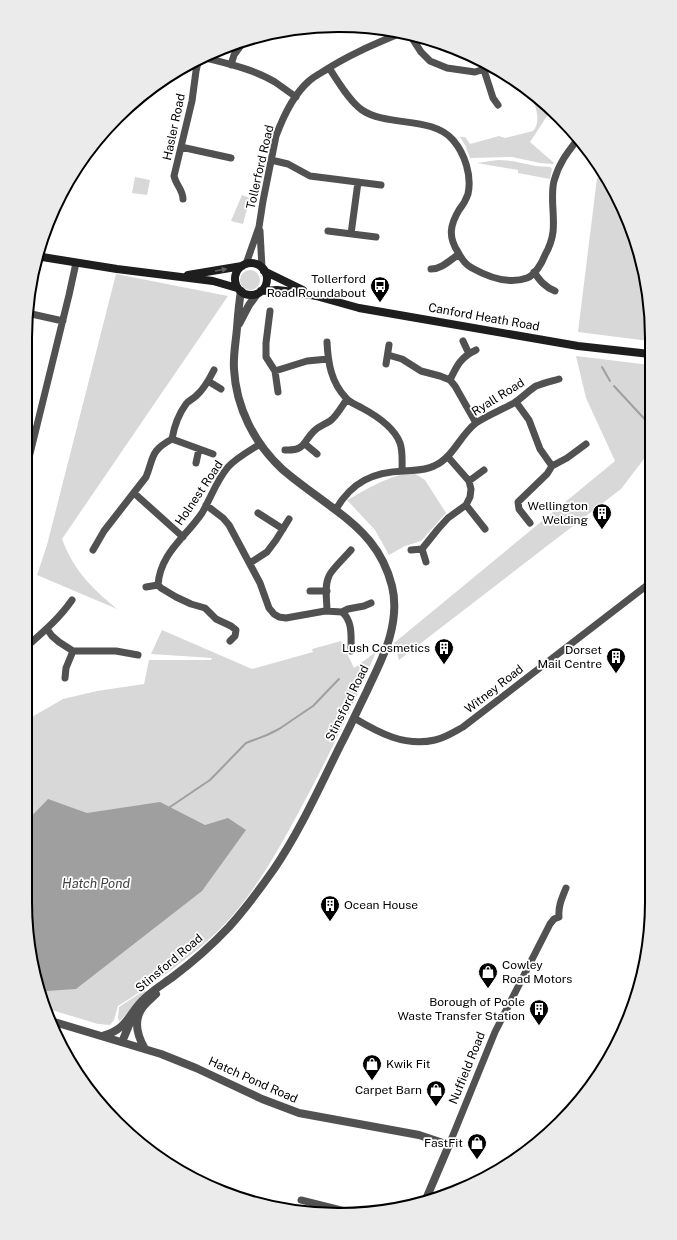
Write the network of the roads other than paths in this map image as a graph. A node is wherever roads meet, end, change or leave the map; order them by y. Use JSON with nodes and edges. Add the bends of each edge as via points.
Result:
{"nodes":[{"id":1,"x":392,"y":37,"type":"edge"},
{"id":2,"x":414,"y":41,"type":"edge"},
{"id":3,"x":239,"y":48,"type":"edge"},
{"id":4,"x":211,"y":60,"type":"edge"},
{"id":5,"x":231,"y":65,"type":"junction"},
{"id":6,"x":197,"y":67,"type":"edge"},
{"id":7,"x":329,"y":68,"type":"junction"},
{"id":8,"x":484,"y":70,"type":"joint"},
{"id":9,"x":296,"y":97,"type":"junction"},
{"id":10,"x":498,"y":105,"type":"dead end"},
{"id":11,"x":575,"y":143,"type":"edge"},
{"id":12,"x":181,"y":147,"type":"junction"},
{"id":13,"x":231,"y":158,"type":"dead end"},
{"id":14,"x":271,"y":160,"type":"junction"},
{"id":15,"x":358,"y":182,"type":"junction"},
{"id":16,"x":381,"y":185,"type":"dead end"},
{"id":17,"x":183,"y":199,"type":"dead end"},
{"id":18,"x":259,"y":227,"type":"junction"},
{"id":19,"x":328,"y":231,"type":"dead end"},
{"id":20,"x":351,"y":234,"type":"junction"},
{"id":21,"x":376,"y":237,"type":"dead end"},
{"id":22,"x":459,"y":254,"type":"junction"},
{"id":23,"x":43,"y":257,"type":"edge"},
{"id":24,"x":76,"y":263,"type":"junction"},
{"id":25,"x":244,"y":265,"type":"junction"},
{"id":26,"x":431,"y":269,"type":"dead end"},
{"id":27,"x":263,"y":270,"type":"junction"},
{"id":28,"x":534,"y":272,"type":"junction"},
{"id":29,"x":171,"y":276,"type":"junction"},
{"id":30,"x":239,"y":289,"type":"junction"},
{"id":31,"x":555,"y":291,"type":"dead end"},
{"id":32,"x":259,"y":293,"type":"junction"},
{"id":33,"x":316,"y":296,"type":"junction"},
{"id":34,"x":270,"y":311,"type":"dead end"},
{"id":35,"x":33,"y":315,"type":"edge"},
{"id":36,"x":63,"y":321,"type":"junction"},
{"id":37,"x":237,"y":328,"type":"junction"},
{"id":38,"x":463,"y":341,"type":"dead end"},
{"id":39,"x":327,"y":342,"type":"dead end"},
{"id":40,"x":389,"y":345,"type":"dead end"},
{"id":41,"x":476,"y":350,"type":"dead end"},
{"id":42,"x":645,"y":353,"type":"edge"},
{"id":43,"x":469,"y":354,"type":"junction"},
{"id":44,"x":388,"y":355,"type":"junction"},
{"id":45,"x":328,"y":358,"type":"junction"},
{"id":46,"x":386,"y":364,"type":"dead end"},
{"id":47,"x":214,"y":370,"type":"dead end"},
{"id":48,"x":275,"y":371,"type":"junction"},
{"id":49,"x":559,"y":379,"type":"dead end"},
{"id":50,"x":450,"y":380,"type":"junction"},
{"id":51,"x":208,"y":381,"type":"junction"},
{"id":52,"x":221,"y":389,"type":"dead end"},
{"id":53,"x":278,"y":392,"type":"dead end"},
{"id":54,"x":347,"y":399,"type":"junction"},
{"id":55,"x":516,"y":402,"type":"junction"},
{"id":56,"x":476,"y":423,"type":"junction"},
{"id":57,"x":172,"y":440,"type":"junction"},
{"id":58,"x":260,"y":444,"type":"junction"},
{"id":59,"x":305,"y":444,"type":"junction"},
{"id":60,"x":586,"y":444,"type":"dead end"},
{"id":61,"x":32,"y":449,"type":"edge"},
{"id":62,"x":199,"y":449,"type":"junction"},
{"id":63,"x":285,"y":450,"type":"dead end"},
{"id":64,"x":213,"y":454,"type":"dead end"},
{"id":65,"x":317,"y":454,"type":"dead end"},
{"id":66,"x":448,"y":456,"type":"junction"},
{"id":67,"x":196,"y":463,"type":"dead end"},
{"id":68,"x":552,"y":466,"type":"junction"},
{"id":69,"x":484,"y":470,"type":"dead end"},
{"id":70,"x":402,"y":471,"type":"junction"},
{"id":71,"x":469,"y":481,"type":"junction"},
{"id":72,"x":134,"y":494,"type":"junction"},
{"id":73,"x":206,"y":505,"type":"junction"},
{"id":74,"x":466,"y":505,"type":"junction"},
{"id":75,"x":336,"y":510,"type":"junction"},
{"id":76,"x":258,"y":512,"type":"dead end"},
{"id":77,"x":289,"y":519,"type":"dead end"},
{"id":78,"x":530,"y":523,"type":"dead end"},
{"id":79,"x":283,"y":529,"type":"junction"},
{"id":80,"x":485,"y":529,"type":"dead end"},
{"id":81,"x":183,"y":537,"type":"junction"},
{"id":82,"x":422,"y":549,"type":"junction"},
{"id":83,"x":93,"y":550,"type":"dead end"},
{"id":84,"x":351,"y":550,"type":"dead end"},
{"id":85,"x":411,"y":550,"type":"dead end"},
{"id":86,"x":426,"y":562,"type":"dead end"},
{"id":87,"x":250,"y":563,"type":"junction"},
{"id":88,"x":158,"y":585,"type":"junction"},
{"id":89,"x":146,"y":587,"type":"dead end"},
{"id":90,"x":645,"y":587,"type":"edge"},
{"id":91,"x":310,"y":591,"type":"dead end"},
{"id":92,"x":327,"y":591,"type":"junction"},
{"id":93,"x":72,"y":600,"type":"dead end"},
{"id":94,"x":370,"y":603,"type":"dead end"},
{"id":95,"x":327,"y":611,"type":"junction"},
{"id":96,"x":342,"y":612,"type":"junction"},
{"id":97,"x":48,"y":629,"type":"junction"},
{"id":98,"x":230,"y":641,"type":"dead end"},
{"id":99,"x":32,"y":642,"type":"edge"},
{"id":100,"x":73,"y":651,"type":"junction"},
{"id":101,"x":351,"y":651,"type":"dead end"},
{"id":102,"x":138,"y":655,"type":"dead end"},
{"id":103,"x":65,"y":678,"type":"dead end"},
{"id":104,"x":354,"y":718,"type":"junction"},
{"id":105,"x":566,"y":888,"type":"dead end"},
{"id":106,"x":172,"y":978,"type":"junction"},
{"id":107,"x":137,"y":1007,"type":"junction"},
{"id":108,"x":57,"y":1023,"type":"edge"},
{"id":109,"x":102,"y":1036,"type":"junction"},
{"id":110,"x":122,"y":1042,"type":"junction"},
{"id":111,"x":144,"y":1049,"type":"junction"},
{"id":112,"x":449,"y":1145,"type":"junction"},
{"id":113,"x":428,"y":1195,"type":"edge"},
{"id":114,"x":301,"y":1200,"type":"dead end"},
{"id":115,"x":332,"y":1208,"type":"edge"}],
"edges":[{"from":1,"to":7,"type":"street","name":"Tollerford Road"},
{"from":2,"to":8,"type":"street","via":[[430,61],[447,68],[475,72]]},
{"from":3,"to":5,"type":"street"},
{"from":4,"to":5,"type":"street","name":"Hasler Road"},
{"from":5,"to":9,"type":"street","name":"Hasler Road","via":[[275,82]]},
{"from":6,"to":12,"type":"street","name":"Hasler Road"},
{"from":7,"to":9,"type":"street","name":"Tollerford Road","via":[[309,80]]},
{"from":7,"to":22,"type":"street","via":[[364,112],[376,117],[437,129],[456,144],[469,177],[466,199],[453,222],[451,231],[451,238]]},
{"from":8,"to":10,"type":"street","via":[[493,98]]},
{"from":9,"to":14,"type":"street","name":"Tollerford Road","via":[[279,127]]},
{"from":11,"to":28,"type":"street","via":[[565,156],[554,182],[553,233],[543,260]]},
{"from":12,"to":13,"type":"street"},
{"from":12,"to":17,"type":"street","name":"Hasler Road","via":[[174,176]]},
{"from":14,"to":15,"type":"street","via":[[288,164],[310,176]]},
{"from":14,"to":18,"type":"street","name":"Tollerford Road"},
{"from":15,"to":16,"type":"street"},
{"from":15,"to":20,"type":"street"},
{"from":18,"to":25,"type":"street","name":"Tollerford Road"},
{"from":18,"to":27,"type":"street","name":"Tollerford Road"},
{"from":19,"to":20,"type":"street"},
{"from":20,"to":21,"type":"street"},
{"from":22,"to":26,"type":"street","via":[[443,266]]},
{"from":22,"to":28,"type":"street","via":[[468,266],[497,279],[528,278]]},
{"from":23,"to":24,"type":"main road"},
{"from":24,"to":29,"type":"main road"},
{"from":24,"to":36,"type":"street"},
{"from":25,"to":27,"type":"main road","via":[[255,264]]},
{"from":29,"to":25,"type":"main road","one_way":true},
{"from":25,"to":30,"type":"main road","via":[[236,273]]},
{"from":27,"to":32,"type":"main road","via":[[266,284]]},
{"from":27,"to":33,"type":"main road","name":"Canford Heath Road"},
{"from":28,"to":31,"type":"street","via":[[547,288]]},
{"from":29,"to":30,"type":"main road","via":[[213,281]]},
{"from":30,"to":32,"type":"main road","via":[[248,295]]},
{"from":30,"to":37,"type":"street","name":"Stinsford Road"},
{"from":32,"to":33,"type":"main road","name":"Canford Heath Road","via":[[288,291]]},
{"from":32,"to":37,"type":"street","name":"Stinsford Road"},
{"from":33,"to":42,"type":"main road","name":"Canford Heath Road","via":[[358,308],[578,346]]},
{"from":34,"to":48,"type":"street","via":[[266,357]]},
{"from":35,"to":36,"type":"street"},
{"from":36,"to":61,"type":"street"},
{"from":37,"to":58,"type":"street","name":"Stinsford Road","via":[[234,350],[235,384],[244,414]]},
{"from":38,"to":43,"type":"street"},
{"from":39,"to":45,"type":"street"},
{"from":40,"to":44,"type":"street"},
{"from":41,"to":43,"type":"street"},
{"from":43,"to":50,"type":"street","via":[[455,369]]},
{"from":44,"to":46,"type":"street"},
{"from":44,"to":50,"type":"street","via":[[402,359],[421,371]]},
{"from":45,"to":48,"type":"street","via":[[307,361]]},
{"from":45,"to":54,"type":"street","via":[[331,374]]},
{"from":47,"to":51,"type":"street"},
{"from":48,"to":53,"type":"street"},
{"from":49,"to":55,"type":"street","name":"Ryall Road","via":[[537,386]]},
{"from":50,"to":56,"type":"street"},
{"from":51,"to":52,"type":"street"},
{"from":51,"to":57,"type":"street","via":[[179,415]]},
{"from":54,"to":59,"type":"street","via":[[330,421],[313,432]]},
{"from":54,"to":70,"type":"street","via":[[368,411],[396,434],[401,444]]},
{"from":55,"to":56,"type":"street","name":"Ryall Road"},
{"from":55,"to":68,"type":"street","via":[[529,420],[540,449]]},
{"from":56,"to":66,"type":"street","name":"Ryall Road"},
{"from":57,"to":62,"type":"street"},
{"from":57,"to":72,"type":"street","via":[[156,450],[146,477]]},
{"from":58,"to":73,"type":"street","name":"Holnest Road","via":[[229,466]]},
{"from":58,"to":75,"type":"street","name":"Stinsford Road","via":[[282,469]]},
{"from":59,"to":63,"type":"street","via":[[294,451]]},
{"from":59,"to":65,"type":"street"},
{"from":60,"to":68,"type":"street"},
{"from":62,"to":64,"type":"street"},
{"from":62,"to":67,"type":"street"},
{"from":66,"to":70,"type":"street","name":"Ryall Road","via":[[436,466],[425,470]]},
{"from":66,"to":71,"type":"street"},
{"from":68,"to":78,"type":"street","via":[[518,502],[519,510]]},
{"from":69,"to":71,"type":"street"},
{"from":70,"to":75,"type":"street","name":"Ryall Road","via":[[371,477],[360,482],[342,498]]},
{"from":71,"to":74,"type":"street","via":[[470,497]]},
{"from":72,"to":81,"type":"street"},
{"from":72,"to":83,"type":"street","via":[[104,531]]},
{"from":73,"to":81,"type":"street","name":"Holnest Road"},
{"from":73,"to":87,"type":"street","via":[[229,525]]},
{"from":74,"to":80,"type":"street"},
{"from":74,"to":82,"type":"street","via":[[448,518]]},
{"from":75,"to":104,"type":"street","name":"Stinsford Road","via":[[369,539],[380,555],[393,589],[391,634],[380,664]]},
{"from":76,"to":79,"type":"street"},
{"from":77,"to":79,"type":"street"},
{"from":79,"to":87,"type":"street","via":[[267,552]]},
{"from":81,"to":88,"type":"street","name":"Holnest Road","via":[[172,547],[164,561]]},
{"from":82,"to":85,"type":"street"},
{"from":82,"to":86,"type":"street"},
{"from":84,"to":92,"type":"street","via":[[328,577]]},
{"from":87,"to":95,"type":"street","via":[[274,614],[286,618]]},
{"from":88,"to":89,"type":"street"},
{"from":88,"to":98,"type":"street","via":[[176,597],[205,608],[216,619],[231,626],[236,630]]},
{"from":90,"to":104,"type":"street","name":"Witney Road","via":[[463,727],[450,734],[436,740],[406,741],[382,734]]},
{"from":91,"to":92,"type":"street"},
{"from":92,"to":95,"type":"street"},
{"from":93,"to":97,"type":"street"},
{"from":94,"to":96,"type":"street"},
{"from":95,"to":96,"type":"street"},
{"from":96,"to":101,"type":"street","via":[[350,623]]},
{"from":97,"to":99,"type":"street"},
{"from":97,"to":100,"type":"street","via":[[52,636]]},
{"from":100,"to":102,"type":"street","via":[[116,651]]},
{"from":100,"to":103,"type":"street"},
{"from":104,"to":106,"type":"street","name":"Stinsford Road","via":[[309,808],[275,868],[228,928],[197,959]]},
{"from":105,"to":112,"type":"street","name":"Nuffield Road","via":[[558,910],[559,918],[550,924],[495,1032]]},
{"from":106,"to":107,"type":"street","name":"Stinsford Road"},
{"from":106,"to":111,"type":"street","via":[[141,1010],[136,1021]]},
{"from":107,"to":109,"type":"street","name":"Stinsford Road","via":[[120,1029]]},
{"from":107,"to":110,"type":"street","name":"Stinsford Road"},
{"from":108,"to":109,"type":"street","name":"Hatch Pond Road"},
{"from":109,"to":110,"type":"street","name":"Hatch Pond Road"},
{"from":110,"to":111,"type":"street","name":"Hatch Pond Road"},
{"from":111,"to":112,"type":"street","name":"Hatch Pond Road","via":[[196,1068],[299,1113],[419,1135]]},
{"from":112,"to":113,"type":"street","name":"Nuffield Road"},
{"from":114,"to":115,"type":"street"}]}
